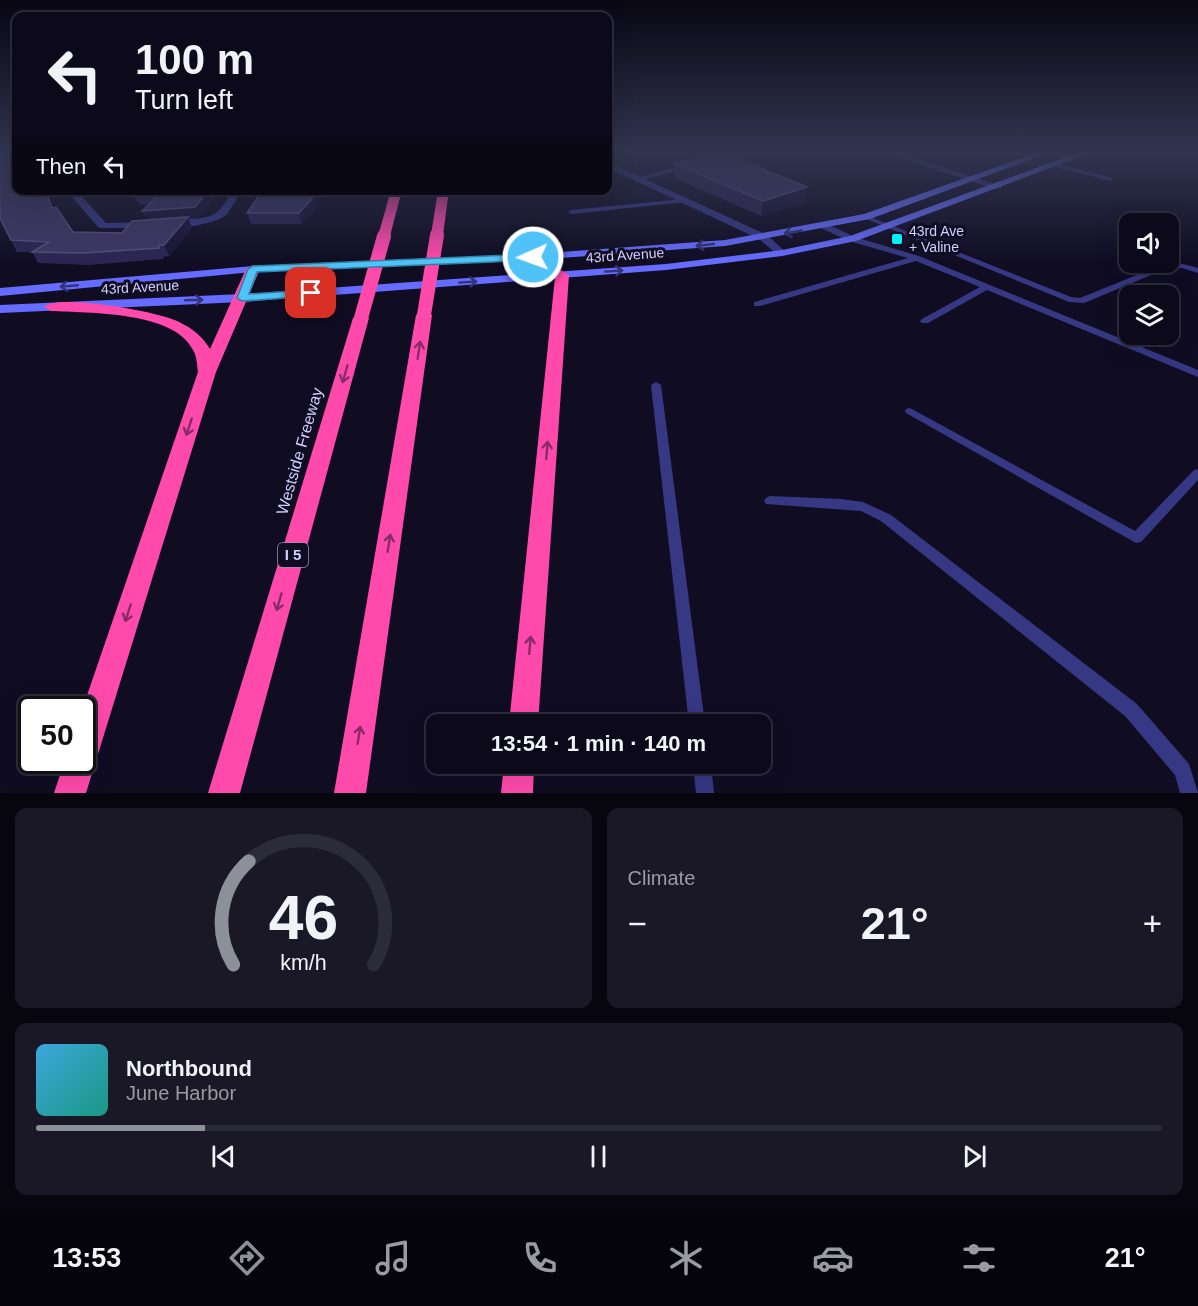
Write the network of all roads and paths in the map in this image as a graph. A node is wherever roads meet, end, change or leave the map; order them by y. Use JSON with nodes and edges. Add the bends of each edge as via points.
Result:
{"nodes":[{"id":1,"x":655,"y":188,"type":"edge"},
{"id":2,"x":947,"y":188,"type":"edge"},
{"id":3,"x":995,"y":188,"type":"edge"},
{"id":4,"x":75,"y":195,"type":"edge"},
{"id":5,"x":234,"y":195,"type":"edge"},
{"id":6,"x":396,"y":195,"type":"edge"},
{"id":7,"x":443,"y":195,"type":"edge"},
{"id":8,"x":683,"y":201,"type":"junction"},
{"id":9,"x":571,"y":212,"type":"dead end"},
{"id":10,"x":866,"y":217,"type":"junction"},
{"id":11,"x":824,"y":226,"type":"junction"},
{"id":12,"x":891,"y":226,"type":"junction"},
{"id":13,"x":763,"y":237,"type":"junction"},
{"id":14,"x":852,"y":239,"type":"junction"},
{"id":15,"x":782,"y":253,"type":"junction"},
{"id":16,"x":533,"y":257,"type":"junction"},
{"id":17,"x":916,"y":258,"type":"junction"},
{"id":18,"x":253,"y":269,"type":"junction"},
{"id":19,"x":1198,"y":271,"type":"edge"},
{"id":20,"x":562,"y":275,"type":"junction"},
{"id":21,"x":986,"y":287,"type":"junction"},
{"id":22,"x":0,"y":292,"type":"edge"},
{"id":23,"x":242,"y":298,"type":"junction"},
{"id":24,"x":757,"y":304,"type":"dead end"},
{"id":25,"x":51,"y":307,"type":"junction"},
{"id":26,"x":0,"y":309,"type":"edge"},
{"id":27,"x":925,"y":321,"type":"dead end"},
{"id":28,"x":207,"y":372,"type":"junction"},
{"id":29,"x":1198,"y":374,"type":"edge"},
{"id":30,"x":656,"y":385,"type":"dead end"},
{"id":31,"x":910,"y":411,"type":"dead end"},
{"id":32,"x":1198,"y":472,"type":"edge"},
{"id":33,"x":770,"y":501,"type":"dead end"},
{"id":34,"x":96,"y":710,"type":"edge"},
{"id":35,"x":524,"y":714,"type":"edge"},
{"id":36,"x":696,"y":714,"type":"edge"},
{"id":37,"x":76,"y":774,"type":"edge"},
{"id":38,"x":518,"y":774,"type":"edge"},
{"id":39,"x":703,"y":774,"type":"edge"},
{"id":40,"x":70,"y":793,"type":"edge"},
{"id":41,"x":225,"y":793,"type":"edge"},
{"id":42,"x":350,"y":793,"type":"edge"},
{"id":43,"x":516,"y":793,"type":"edge"},
{"id":44,"x":705,"y":793,"type":"edge"},
{"id":45,"x":1189,"y":793,"type":"edge"}],
"edges":[{"from":1,"to":8,"type":"street"},
{"from":2,"to":10,"type":"main road","name":"43rd Avenue"},
{"from":3,"to":12,"type":"main road","name":"43rd Avenue"},
{"from":4,"to":5,"type":"street","via":[[103,226],[122,227],[201,222],[221,214]]},
{"from":6,"to":41,"type":"highway","name":"Westside Freeway","number":"I 5","one_way":true,"bridge":true},
{"from":42,"to":7,"type":"highway","one_way":true,"bridge":true},
{"from":8,"to":9,"type":"lane"},
{"from":8,"to":13,"type":"street"},
{"from":10,"to":11,"type":"main road","name":"43rd Avenue"},
{"from":10,"to":12,"type":"lane"},
{"from":11,"to":13,"type":"main road","name":"43rd Avenue","one_way":true},
{"from":11,"to":14,"type":"lane"},
{"from":12,"to":14,"type":"main road","name":"43rd Avenue"},
{"from":12,"to":19,"type":"lane","via":[[1068,300],[1081,301],[1167,266]]},
{"from":13,"to":15,"type":"street"},
{"from":13,"to":16,"type":"main road","name":"43rd Avenue","one_way":true,"via":[[679,248]]},
{"from":14,"to":15,"type":"main road","name":"43rd Avenue"},
{"from":14,"to":17,"type":"lane"},
{"from":20,"to":15,"type":"main road","name":"43rd Avenue","one_way":true},
{"from":16,"to":18,"type":"main road","name":"43rd Avenue"},
{"from":16,"to":20,"type":"highway"},
{"from":17,"to":21,"type":"lane"},
{"from":17,"to":24,"type":"lane"},
{"from":18,"to":22,"type":"main road","name":"43rd Avenue","one_way":true},
{"from":18,"to":23,"type":"highway"},
{"from":23,"to":20,"type":"main road","name":"43rd Avenue","one_way":true},
{"from":35,"to":20,"type":"highway","one_way":true},
{"from":21,"to":27,"type":"lane"},
{"from":21,"to":29,"type":"lane"},
{"from":25,"to":23,"type":"main road","name":"43rd Avenue","one_way":true},
{"from":23,"to":28,"type":"highway"},
{"from":25,"to":26,"type":"main road","name":"43rd Avenue"},
{"from":25,"to":28,"type":"highway","via":[[143,315],[178,326],[200,345]]},
{"from":28,"to":34,"type":"highway","one_way":true},
{"from":30,"to":36,"type":"lane"},
{"from":31,"to":32,"type":"lane","via":[[1136,538]]},
{"from":33,"to":45,"type":"lane","via":[[863,507],[886,518],[1131,710],[1183,770]]},
{"from":37,"to":40,"type":"highway"},
{"from":38,"to":43,"type":"highway"},
{"from":39,"to":44,"type":"lane"}]}
